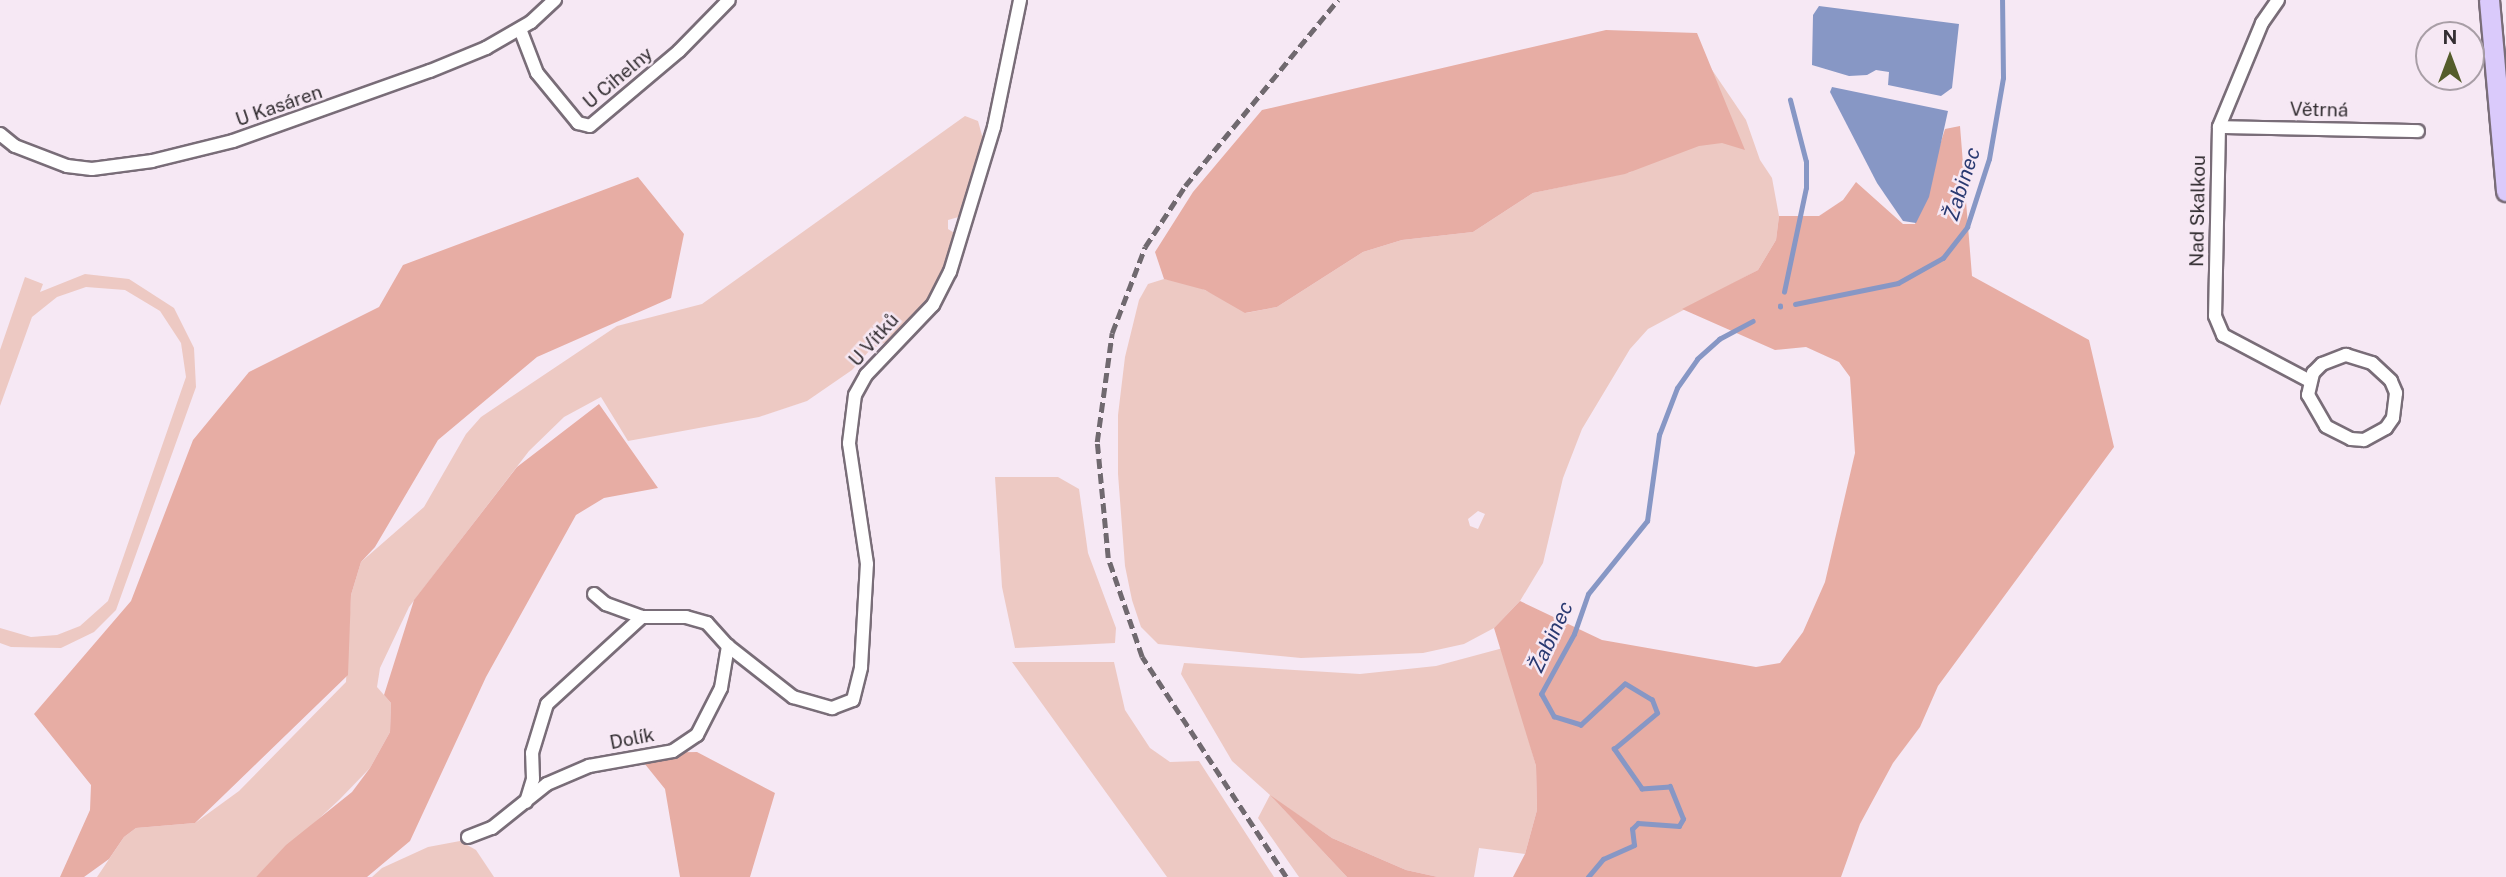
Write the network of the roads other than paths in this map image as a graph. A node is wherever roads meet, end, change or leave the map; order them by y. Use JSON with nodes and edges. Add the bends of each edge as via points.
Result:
{"nodes":[{"id":1,"x":555,"y":0,"type":"edge"},
{"id":2,"x":729,"y":0,"type":"edge"},
{"id":3,"x":1020,"y":0,"type":"edge"},
{"id":4,"x":2278,"y":0,"type":"edge"},
{"id":5,"x":2489,"y":0,"type":"edge"},
{"id":6,"x":520,"y":29,"type":"junction"},
{"id":7,"x":2219,"y":127,"type":"junction"},
{"id":8,"x":2418,"y":131,"type":"dead end"},
{"id":9,"x":0,"y":134,"type":"edge"},
{"id":10,"x":2506,"y":191,"type":"edge"},
{"id":11,"x":2310,"y":381,"type":"junction"},
{"id":12,"x":594,"y":594,"type":"dead end"},
{"id":13,"x":642,"y":617,"type":"junction"},
{"id":14,"x":728,"y":646,"type":"junction"},
{"id":15,"x":526,"y":802,"type":"junction"},
{"id":16,"x":468,"y":837,"type":"dead end"}],
"edges":[{"from":1,"to":6,"type":"street","name":"U Kasáren"},
{"from":2,"to":6,"type":"street","name":"U Cihelny","via":[[679,51],[590,126],[578,123],[537,73]]},
{"from":3,"to":14,"type":"street","name":"U Vítků","via":[[994,127],[950,272],[933,305],[866,375],[855,395],[849,443],[867,564],[866,608],[853,700],[832,708],[793,697]]},
{"from":4,"to":7,"type":"street","name":"Nad Skalkou","via":[[2262,23]]},
{"from":5,"to":10,"type":"main road"},
{"from":6,"to":9,"type":"street","name":"U Kasáren","via":[[486,48],[362,98],[233,141],[152,161],[92,169],[67,166]]},
{"from":7,"to":8,"type":"street","name":"Větrná"},
{"from":7,"to":11,"type":"street","name":"Nad Skalkou","via":[[2216,324],[2223,335]]},
{"from":11,"to":11,"type":"street","via":[[2322,363],[2333,357],[2346,355],[2372,363],[2391,381],[2396,393],[2393,418],[2386,428],[2364,440],[2340,435],[2317,416],[2308,396]]},
{"from":12,"to":13,"type":"street","via":[[606,604]]},
{"from":13,"to":14,"type":"street","via":[[695,619],[713,627]]},
{"from":13,"to":15,"type":"street","via":[[547,704],[532,753],[533,779]]},
{"from":14,"to":15,"type":"street","name":"Dolík","via":[[721,688],[697,735],[673,751],[589,766],[547,784]]},
{"from":15,"to":16,"type":"street","name":"Dolík","via":[[492,828]]}]}
